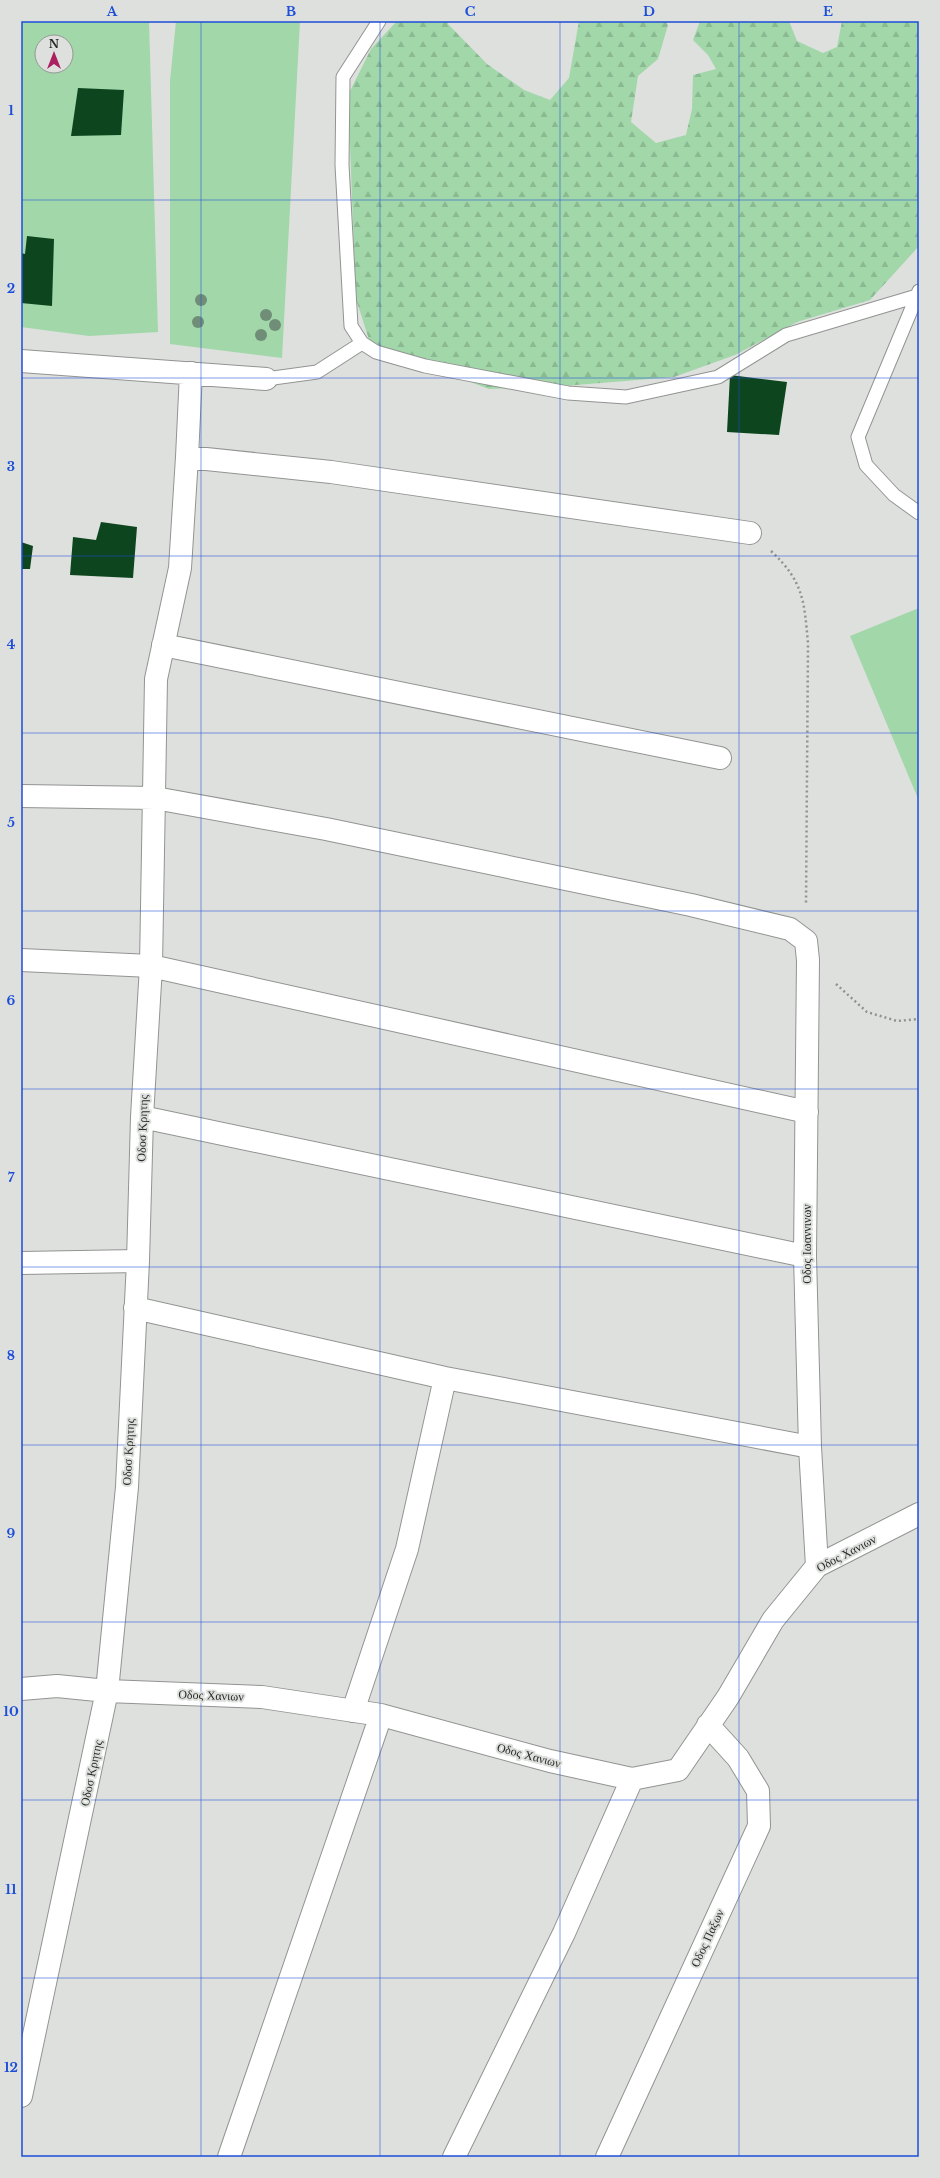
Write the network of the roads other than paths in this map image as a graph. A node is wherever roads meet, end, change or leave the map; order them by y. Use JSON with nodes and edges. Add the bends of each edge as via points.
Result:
{"nodes":[{"id":1,"x":379,"y":21,"type":"edge"},
{"id":2,"x":918,"y":294,"type":"edge"},
{"id":3,"x":362,"y":343,"type":"junction"},
{"id":4,"x":21,"y":361,"type":"edge"},
{"id":5,"x":191,"y":373,"type":"junction"},
{"id":6,"x":266,"y":379,"type":"joint"},
{"id":7,"x":187,"y":457,"type":"junction"},
{"id":8,"x":919,"y":513,"type":"edge"},
{"id":9,"x":750,"y":533,"type":"road end"},
{"id":10,"x":163,"y":645,"type":"junction"},
{"id":11,"x":720,"y":758,"type":"dead end"},
{"id":12,"x":21,"y":796,"type":"edge"},
{"id":13,"x":155,"y":798,"type":"junction"},
{"id":14,"x":21,"y":960,"type":"edge"},
{"id":15,"x":151,"y":966,"type":"junction"},
{"id":16,"x":807,"y":1112,"type":"junction"},
{"id":17,"x":142,"y":1117,"type":"junction"},
{"id":18,"x":805,"y":1256,"type":"junction"},
{"id":19,"x":138,"y":1261,"type":"junction"},
{"id":20,"x":21,"y":1263,"type":"edge"},
{"id":21,"x":135,"y":1308,"type":"junction"},
{"id":22,"x":445,"y":1378,"type":"junction"},
{"id":23,"x":810,"y":1447,"type":"junction"},
{"id":24,"x":919,"y":1514,"type":"edge"},
{"id":25,"x":817,"y":1566,"type":"junction"},
{"id":26,"x":21,"y":1689,"type":"edge"},
{"id":27,"x":108,"y":1691,"type":"junction"},
{"id":28,"x":353,"y":1711,"type":"junction"},
{"id":29,"x":381,"y":1715,"type":"junction"},
{"id":30,"x":708,"y":1725,"type":"junction"},
{"id":31,"x":632,"y":1779,"type":"junction"},
{"id":32,"x":21,"y":2096,"type":"edge"},
{"id":33,"x":229,"y":2157,"type":"edge"},
{"id":34,"x":454,"y":2157,"type":"edge"},
{"id":35,"x":607,"y":2157,"type":"edge"}],
"edges":[{"from":1,"to":3,"type":"lane","via":[[343,77],[342,165],[351,326]]},
{"from":2,"to":3,"type":"lane","via":[[786,335],[718,377],[626,397],[568,393],[425,366],[376,352]]},
{"from":2,"to":8,"type":"lane","via":[[858,437],[866,465],[894,495]]},
{"from":3,"to":6,"type":"lane","via":[[317,372]]},
{"from":4,"to":5,"type":"street"},
{"from":5,"to":6,"type":"street"},
{"from":5,"to":7,"type":"street","name":"Οδοσ Κρητης"},
{"from":7,"to":9,"type":"street","via":[[331,472]]},
{"from":7,"to":10,"type":"street","name":"Οδοσ Κρητης","via":[[180,568]]},
{"from":10,"to":11,"type":"street"},
{"from":10,"to":13,"type":"street","name":"Οδοσ Κρητης","via":[[156,679]]},
{"from":12,"to":13,"type":"street"},
{"from":13,"to":15,"type":"street","name":"Οδοσ Κρητης"},
{"from":13,"to":16,"type":"street","name":"Οδος Ιωαννινων","via":[[326,829],[691,905],[801,943]]},
{"from":14,"to":15,"type":"street"},
{"from":15,"to":16,"type":"street"},
{"from":15,"to":17,"type":"street","name":"Οδοσ Κρητης"},
{"from":16,"to":18,"type":"street","name":"Οδος Ιωαννινων"},
{"from":17,"to":18,"type":"street"},
{"from":17,"to":19,"type":"street","name":"Οδοσ Κρητης"},
{"from":18,"to":23,"type":"street","name":"Οδος Ιωαννινων"},
{"from":19,"to":20,"type":"street"},
{"from":19,"to":21,"type":"street","name":"Οδοσ Κρητης"},
{"from":21,"to":22,"type":"street"},
{"from":21,"to":27,"type":"street","name":"Οδοσ Κρητης","via":[[127,1487]]},
{"from":22,"to":23,"type":"street"},
{"from":22,"to":28,"type":"street","via":[[408,1549]]},
{"from":23,"to":25,"type":"street","name":"Οδος Ιωαννινων"},
{"from":24,"to":25,"type":"street","name":"Οδος Χανιων"},
{"from":25,"to":30,"type":"street","name":"Οδος Χανιων","via":[[773,1620],[728,1697]]},
{"from":26,"to":27,"type":"street","name":"Οδος Χανιων","via":[[57,1686]]},
{"from":27,"to":28,"type":"street","name":"Οδος Χανιων","via":[[262,1697]]},
{"from":27,"to":32,"type":"street","name":"Οδοσ Κρητης"},
{"from":28,"to":29,"type":"street","name":"Οδος Χανιων"},
{"from":29,"to":31,"type":"street","name":"Οδος Χανιων","via":[[550,1761]]},
{"from":29,"to":33,"type":"street"},
{"from":30,"to":31,"type":"street","name":"Οδος Χανιων","via":[[678,1770]]},
{"from":30,"to":35,"type":"street","name":"Οδος Παξων","via":[[738,1758],[758,1791],[759,1826]]},
{"from":31,"to":34,"type":"street","via":[[564,1933]]}]}
